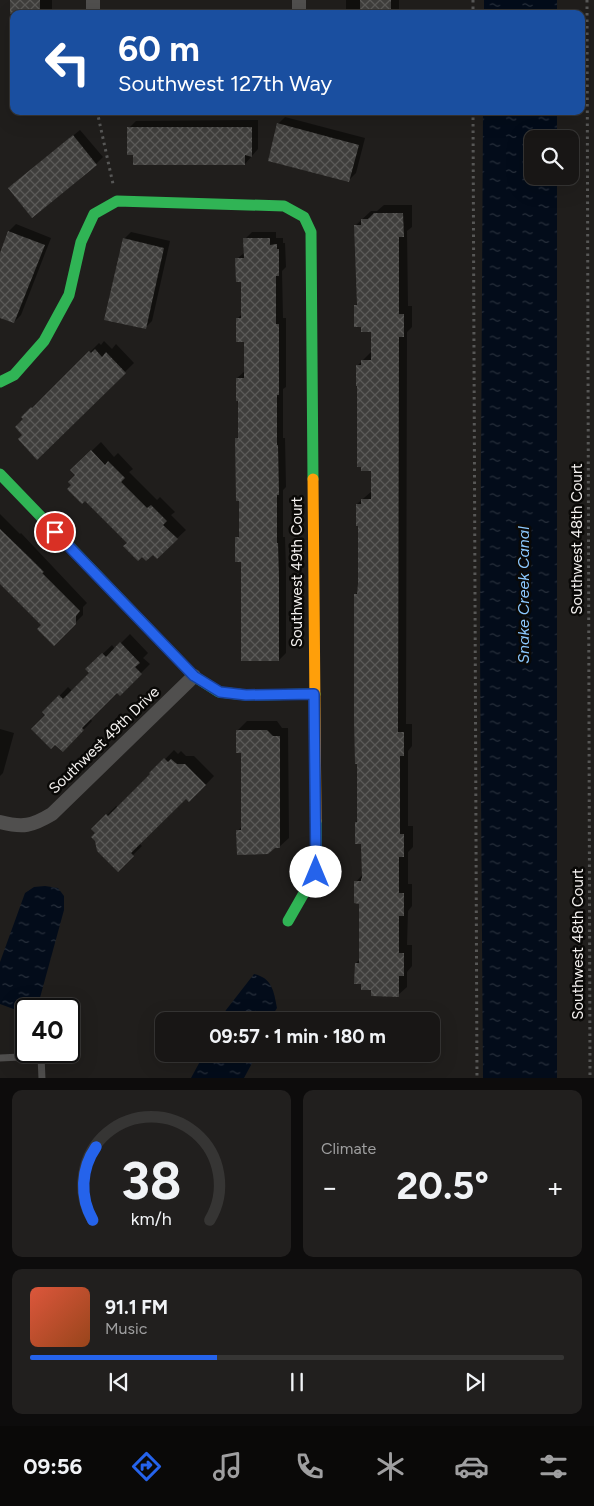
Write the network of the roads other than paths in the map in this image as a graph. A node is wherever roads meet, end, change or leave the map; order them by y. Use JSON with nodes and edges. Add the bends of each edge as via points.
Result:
{"nodes":[{"id":1,"x":0,"y":382,"type":"edge"},
{"id":2,"x":0,"y":474,"type":"edge"},
{"id":3,"x":194,"y":676,"type":"junction"},
{"id":4,"x":314,"y":694,"type":"junction"},
{"id":5,"x":0,"y":822,"type":"edge"},
{"id":6,"x":288,"y":921,"type":"dead end"},
{"id":7,"x":0,"y":1058,"type":"edge"},
{"id":8,"x":42,"y":1078,"type":"edge"}],
"edges":[{"from":1,"to":4,"type":"street","name":"Southwest 49th Court","via":[[14,375],[44,342],[69,295],[81,242],[94,214],[117,201],[284,206],[304,217],[312,232]]},
{"from":2,"to":3,"type":"street"},
{"from":3,"to":4,"type":"street","via":[[220,692]]},
{"from":3,"to":5,"type":"street","name":"Southwest 49th Drive","via":[[52,814],[35,824]]},
{"from":4,"to":6,"type":"street","name":"Southwest 49th Court","via":[[316,872]]},
{"from":7,"to":8,"type":"lane","via":[[40,1056]]}]}
